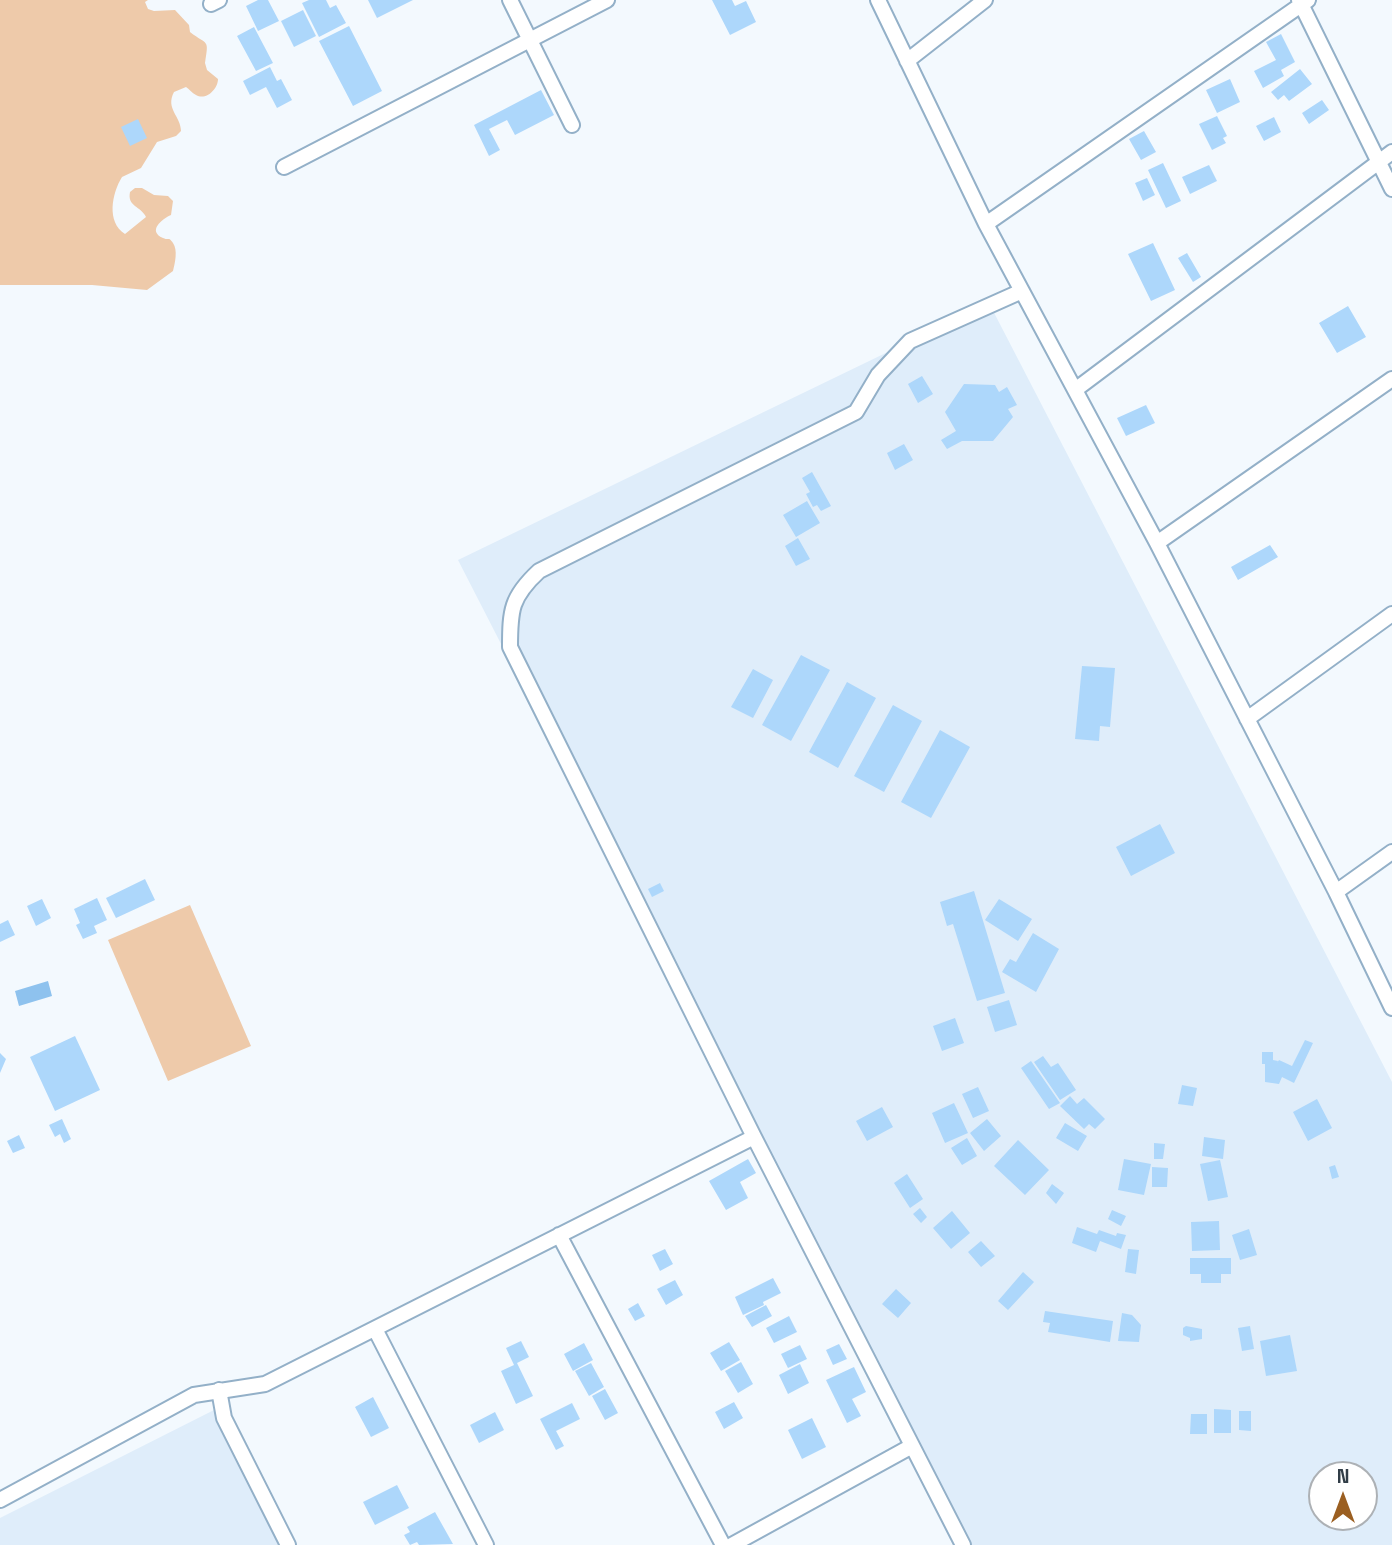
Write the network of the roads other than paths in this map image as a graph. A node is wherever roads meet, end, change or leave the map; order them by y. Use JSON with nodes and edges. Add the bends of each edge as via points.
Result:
{"nodes":[{"id":1,"x":510,"y":0,"type":"edge"},
{"id":2,"x":607,"y":0,"type":"edge"},
{"id":3,"x":878,"y":0,"type":"edge"},
{"id":4,"x":985,"y":0,"type":"edge"},
{"id":5,"x":1303,"y":2,"type":"edge"},
{"id":6,"x":530,"y":40,"type":"junction"},
{"id":7,"x":907,"y":61,"type":"junction"},
{"id":8,"x":572,"y":125,"type":"dead end"},
{"id":9,"x":1392,"y":152,"type":"edge"},
{"id":10,"x":1378,"y":162,"type":"junction"},
{"id":11,"x":284,"y":167,"type":"dead end"},
{"id":12,"x":1392,"y":189,"type":"edge"},
{"id":13,"x":986,"y":224,"type":"junction"},
{"id":14,"x":1022,"y":291,"type":"junction"},
{"id":15,"x":1392,"y":379,"type":"edge"},
{"id":16,"x":1075,"y":390,"type":"junction"},
{"id":17,"x":1157,"y":544,"type":"junction"},
{"id":18,"x":1392,"y":614,"type":"edge"},
{"id":19,"x":1247,"y":719,"type":"junction"},
{"id":20,"x":1392,"y":852,"type":"edge"},
{"id":21,"x":1336,"y":892,"type":"junction"},
{"id":22,"x":1392,"y":1008,"type":"edge"},
{"id":23,"x":754,"y":1137,"type":"junction"},
{"id":24,"x":559,"y":1235,"type":"junction"},
{"id":25,"x":375,"y":1329,"type":"junction"},
{"id":26,"x":219,"y":1390,"type":"junction"},
{"id":27,"x":912,"y":1446,"type":"junction"},
{"id":28,"x":0,"y":1500,"type":"edge"},
{"id":29,"x":288,"y":1545,"type":"edge"},
{"id":30,"x":486,"y":1545,"type":"edge"},
{"id":31,"x":723,"y":1545,"type":"edge"},
{"id":32,"x":732,"y":1545,"type":"edge"},
{"id":33,"x":963,"y":1545,"type":"edge"}],
"edges":[{"from":1,"to":6,"type":"street"},
{"from":2,"to":6,"type":"street"},
{"from":3,"to":7,"type":"street"},
{"from":4,"to":7,"type":"street"},
{"from":5,"to":10,"type":"street"},
{"from":5,"to":13,"type":"street"},
{"from":6,"to":8,"type":"street"},
{"from":6,"to":11,"type":"street"},
{"from":7,"to":13,"type":"street"},
{"from":9,"to":10,"type":"street"},
{"from":10,"to":12,"type":"street"},
{"from":10,"to":16,"type":"street"},
{"from":13,"to":14,"type":"street"},
{"from":14,"to":16,"type":"street"},
{"from":14,"to":23,"type":"street","via":[[910,341],[878,375],[856,412],[539,571],[520,589],[513,610],[510,647]]},
{"from":15,"to":17,"type":"street"},
{"from":16,"to":17,"type":"street"},
{"from":17,"to":19,"type":"street"},
{"from":18,"to":19,"type":"street"},
{"from":19,"to":21,"type":"street"},
{"from":20,"to":21,"type":"street"},
{"from":21,"to":22,"type":"street"},
{"from":23,"to":24,"type":"street"},
{"from":23,"to":27,"type":"street"},
{"from":24,"to":25,"type":"street"},
{"from":24,"to":31,"type":"street"},
{"from":25,"to":26,"type":"street","via":[[265,1384]]},
{"from":25,"to":30,"type":"street"},
{"from":26,"to":28,"type":"street","via":[[194,1395]]},
{"from":26,"to":29,"type":"street","via":[[224,1418]]},
{"from":27,"to":32,"type":"street"},
{"from":27,"to":33,"type":"street"}]}
